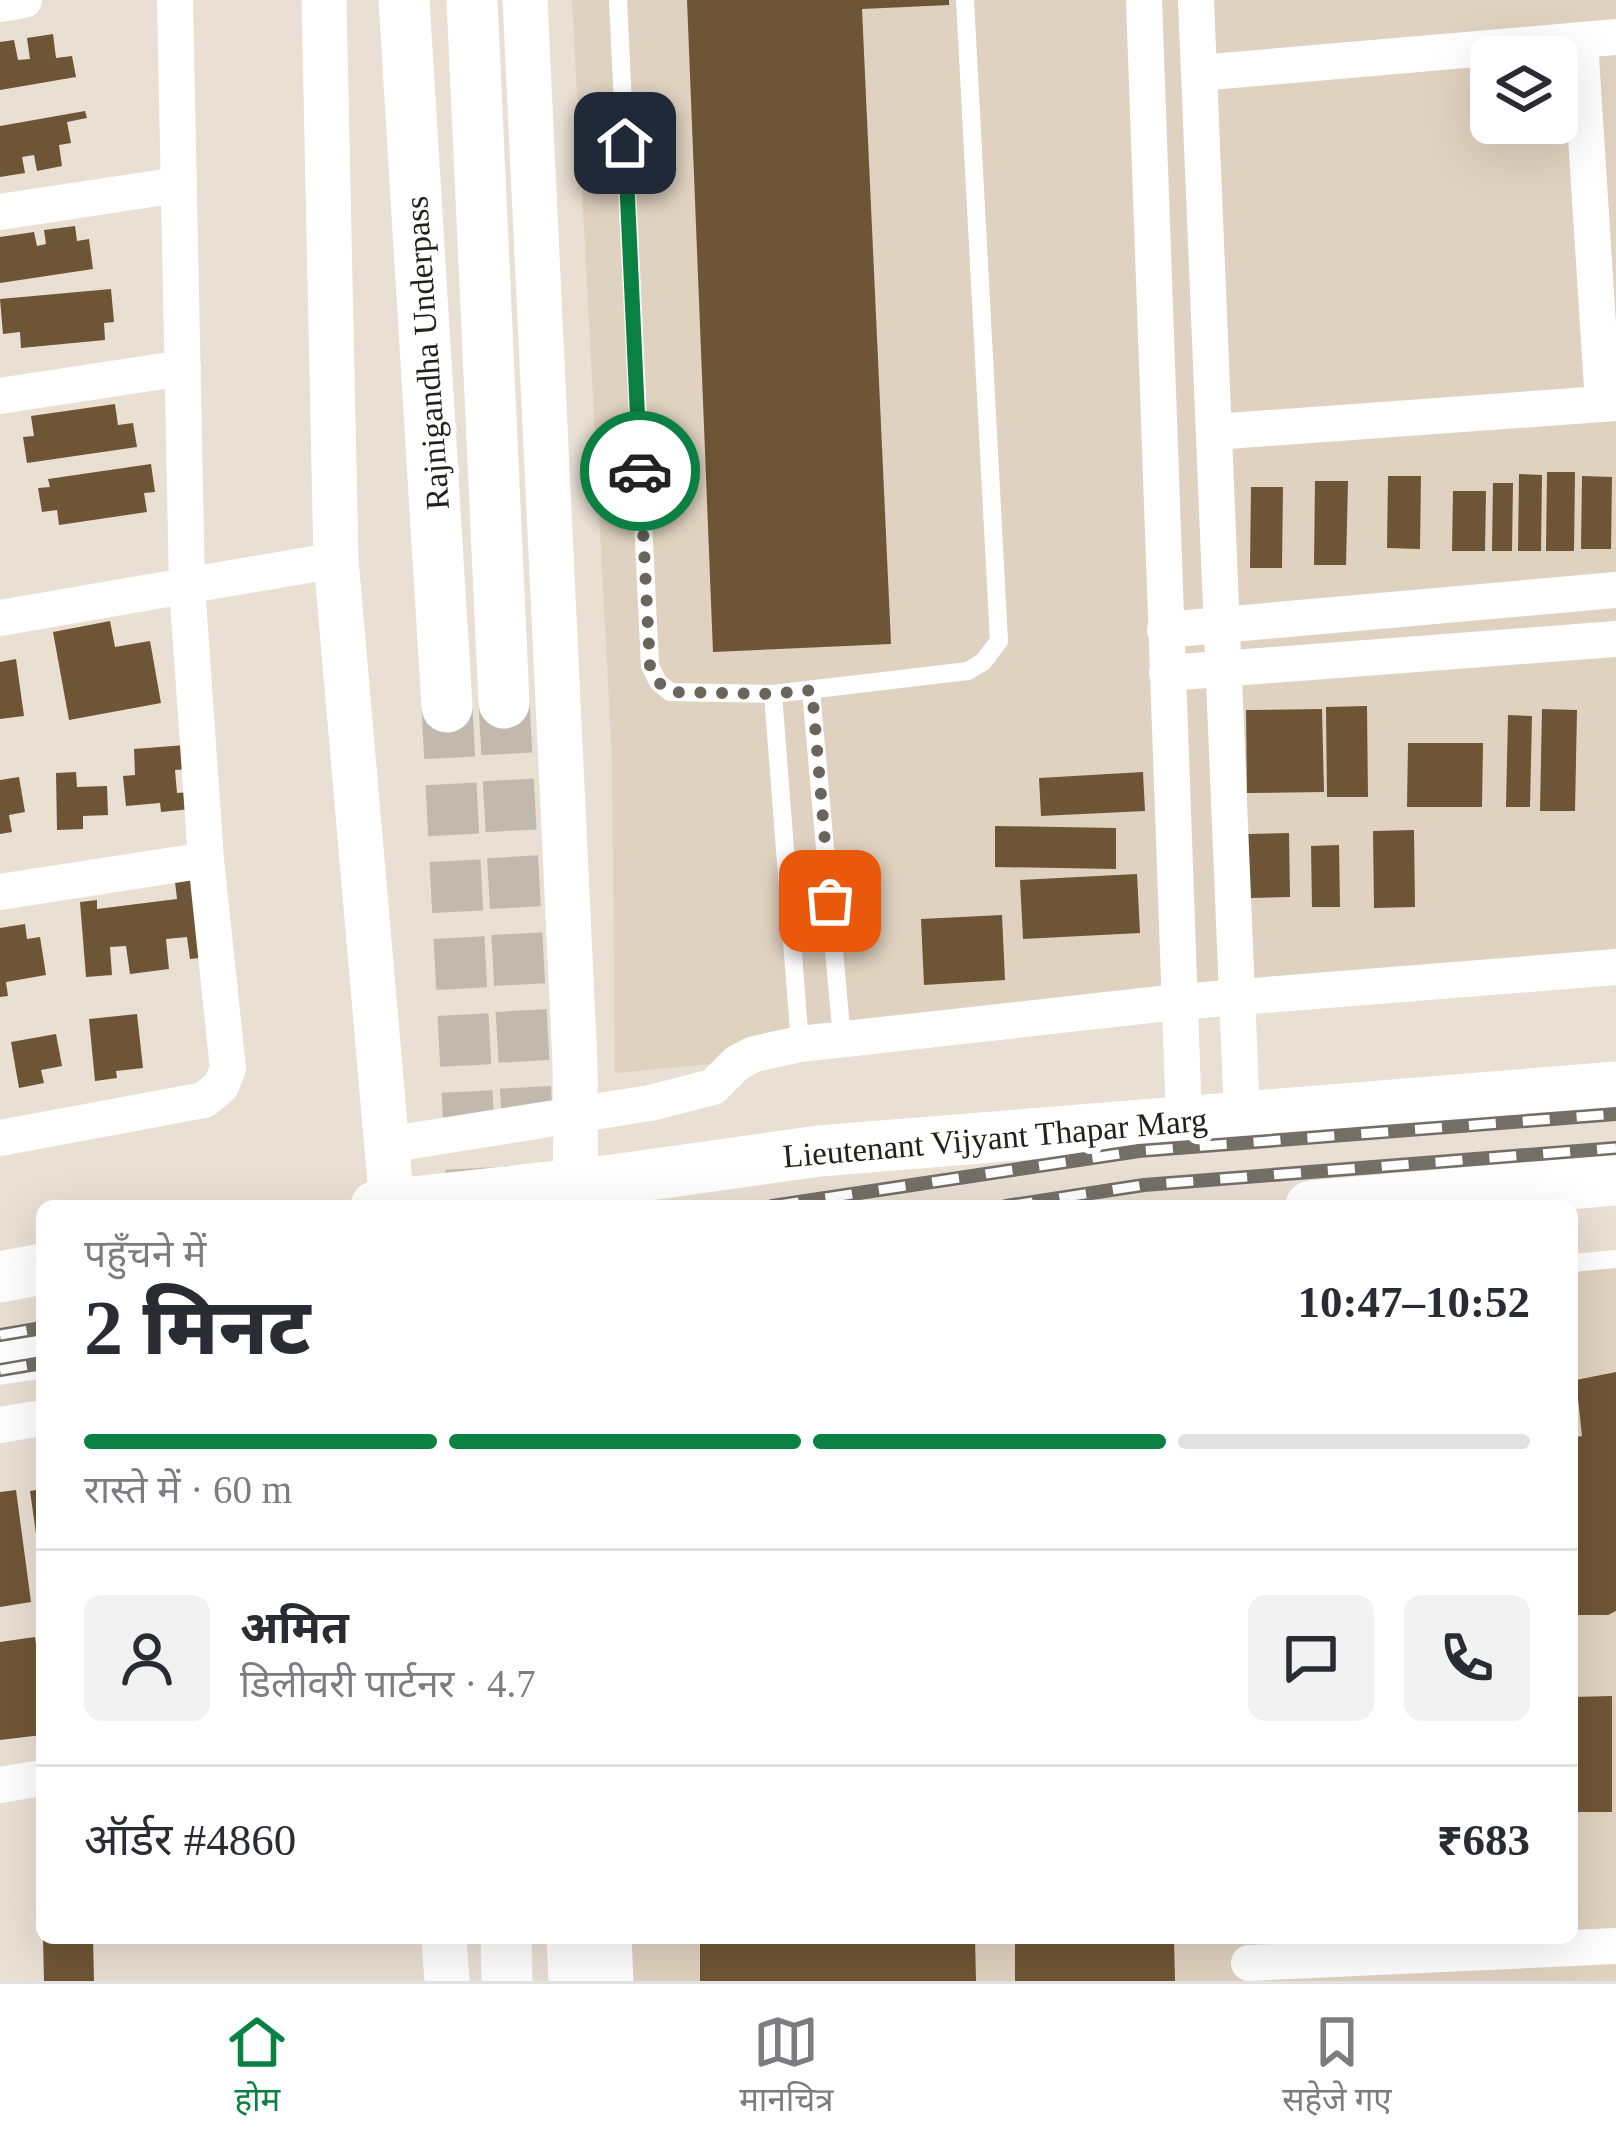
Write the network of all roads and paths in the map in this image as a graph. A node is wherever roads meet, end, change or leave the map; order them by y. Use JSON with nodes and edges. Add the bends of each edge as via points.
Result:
{"nodes":[{"id":1,"x":24,"y":0,"type":"edge"},
{"id":2,"x":175,"y":0,"type":"edge"},
{"id":3,"x":324,"y":0,"type":"edge"},
{"id":4,"x":404,"y":0,"type":"edge"},
{"id":5,"x":472,"y":0,"type":"edge"},
{"id":6,"x":525,"y":0,"type":"edge"},
{"id":7,"x":618,"y":0,"type":"edge"},
{"id":8,"x":965,"y":0,"type":"edge"},
{"id":9,"x":1144,"y":0,"type":"edge"},
{"id":10,"x":1196,"y":0,"type":"edge"},
{"id":11,"x":0,"y":4,"type":"edge"},
{"id":12,"x":1598,"y":39,"type":"edge"},
{"id":13,"x":1199,"y":73,"type":"junction"},
{"id":14,"x":178,"y":185,"type":"junction"},
{"id":15,"x":0,"y":212,"type":"edge"},
{"id":16,"x":183,"y":368,"type":"junction"},
{"id":17,"x":0,"y":396,"type":"edge"},
{"id":18,"x":1610,"y":404,"type":"edge"},
{"id":19,"x":1214,"y":432,"type":"junction"},
{"id":20,"x":336,"y":560,"type":"junction"},
{"id":21,"x":187,"y":586,"type":"junction"},
{"id":22,"x":1616,"y":590,"type":"edge"},
{"id":23,"x":0,"y":618,"type":"edge"},
{"id":24,"x":1221,"y":625,"type":"junction"},
{"id":25,"x":1165,"y":630,"type":"junction"},
{"id":26,"x":1616,"y":639,"type":"edge"},
{"id":27,"x":1223,"y":668,"type":"junction"},
{"id":28,"x":1167,"y":673,"type":"junction"},
{"id":29,"x":812,"y":690,"type":"junction"},
{"id":30,"x":773,"y":694,"type":"junction"},
{"id":31,"x":504,"y":704,"type":"tunnel mouth"},
{"id":32,"x":447,"y":706,"type":"tunnel mouth"},
{"id":33,"x":206,"y":860,"type":"junction"},
{"id":34,"x":0,"y":892,"type":"edge"},
{"id":35,"x":1616,"y":967,"type":"edge"},
{"id":36,"x":1236,"y":998,"type":"junction"},
{"id":37,"x":1178,"y":1002,"type":"junction"},
{"id":38,"x":842,"y":1040,"type":"junction"},
{"id":39,"x":800,"y":1044,"type":"junction"},
{"id":40,"x":1616,"y":1087,"type":"edge"},
{"id":41,"x":576,"y":1116,"type":"junction"},
{"id":42,"x":1242,"y":1116,"type":"junction"},
{"id":43,"x":1184,"y":1120,"type":"junction"},
{"id":44,"x":0,"y":1138,"type":"edge"},
{"id":45,"x":386,"y":1145,"type":"junction"},
{"id":46,"x":1616,"y":1180,"type":"edge"},
{"id":47,"x":575,"y":1195,"type":"edge"},
{"id":48,"x":386,"y":1200,"type":"edge"},
{"id":49,"x":480,"y":1200,"type":"edge"},
{"id":50,"x":1381,"y":1200,"type":"edge"},
{"id":51,"x":1616,"y":1259,"type":"edge"},
{"id":52,"x":1578,"y":1262,"type":"edge"},
{"id":53,"x":36,"y":1270,"type":"edge"},
{"id":54,"x":0,"y":1277,"type":"edge"},
{"id":55,"x":36,"y":1353,"type":"edge"},
{"id":56,"x":0,"y":1359,"type":"edge"},
{"id":57,"x":36,"y":1419,"type":"edge"},
{"id":58,"x":0,"y":1425,"type":"edge"},
{"id":59,"x":36,"y":1779,"type":"edge"},
{"id":60,"x":0,"y":1785,"type":"edge"},
{"id":61,"x":444,"y":1944,"type":"edge"},
{"id":62,"x":506,"y":1944,"type":"edge"},
{"id":63,"x":572,"y":1944,"type":"edge"},
{"id":64,"x":609,"y":1944,"type":"edge"},
{"id":65,"x":1616,"y":1946,"type":"edge"},
{"id":66,"x":1249,"y":1960,"type":"edge"},
{"id":67,"x":447,"y":1981,"type":"edge"},
{"id":68,"x":507,"y":1981,"type":"edge"},
{"id":69,"x":574,"y":1981,"type":"edge"},
{"id":70,"x":611,"y":1981,"type":"edge"}],
"edges":[{"from":1,"to":11,"type":"street"},
{"from":2,"to":14,"type":"street"},
{"from":3,"to":20,"type":"street"},
{"from":4,"to":32,"type":"main road","name":"Rajnigandha Underpass"},
{"from":5,"to":31,"type":"main road","name":"Rajnigandha Underpass"},
{"from":6,"to":41,"type":"street"},
{"from":7,"to":30,"type":"lane","via":[[650,666],[670,692]]},
{"from":8,"to":29,"type":"lane","via":[[999,641],[968,670]]},
{"from":9,"to":25,"type":"street"},
{"from":10,"to":13,"type":"street"},
{"from":12,"to":13,"type":"street"},
{"from":12,"to":18,"type":"street"},
{"from":13,"to":19,"type":"street"},
{"from":14,"to":15,"type":"street"},
{"from":14,"to":16,"type":"street"},
{"from":16,"to":17,"type":"street"},
{"from":16,"to":21,"type":"street"},
{"from":18,"to":19,"type":"street"},
{"from":19,"to":24,"type":"street"},
{"from":20,"to":21,"type":"street"},
{"from":20,"to":45,"type":"street"},
{"from":21,"to":23,"type":"street"},
{"from":21,"to":33,"type":"street"},
{"from":22,"to":24,"type":"street"},
{"from":24,"to":25,"type":"street"},
{"from":24,"to":27,"type":"street"},
{"from":25,"to":28,"type":"street"},
{"from":26,"to":27,"type":"street"},
{"from":27,"to":28,"type":"street"},
{"from":27,"to":36,"type":"street"},
{"from":28,"to":37,"type":"street"},
{"from":29,"to":30,"type":"lane"},
{"from":29,"to":38,"type":"lane"},
{"from":30,"to":39,"type":"lane"},
{"from":33,"to":34,"type":"street"},
{"from":33,"to":44,"type":"street","via":[[228,1069],[221,1086],[204,1100]]},
{"from":35,"to":36,"type":"street"},
{"from":36,"to":37,"type":"street"},
{"from":36,"to":42,"type":"street"},
{"from":37,"to":38,"type":"street"},
{"from":37,"to":43,"type":"street"},
{"from":38,"to":39,"type":"street"},
{"from":39,"to":41,"type":"street","via":[[754,1054],[713,1087]]},
{"from":40,"to":42,"type":"main road","name":"Lieutenant Vijyant Thapar Marg"},
{"from":41,"to":45,"type":"street"},
{"from":41,"to":47,"type":"street"},
{"from":42,"to":43,"type":"main road","name":"Lieutenant Vijyant Thapar Marg"},
{"from":43,"to":47,"type":"main road","name":"Lieutenant Vijyant Thapar Marg","via":[[818,1150]]},
{"from":45,"to":48,"type":"street"},
{"from":46,"to":50,"type":"main road"},
{"from":47,"to":49,"type":"main road","name":"Lieutenant Vijyant Thapar Marg"},
{"from":51,"to":52,"type":"lane"},
{"from":53,"to":54,"type":"main road"},
{"from":55,"to":56,"type":"main road"},
{"from":57,"to":58,"type":"street"},
{"from":59,"to":60,"type":"street"},
{"from":61,"to":67,"type":"street"},
{"from":62,"to":68,"type":"main road"},
{"from":63,"to":69,"type":"main road"},
{"from":64,"to":70,"type":"street"},
{"from":65,"to":66,"type":"street"}]}
